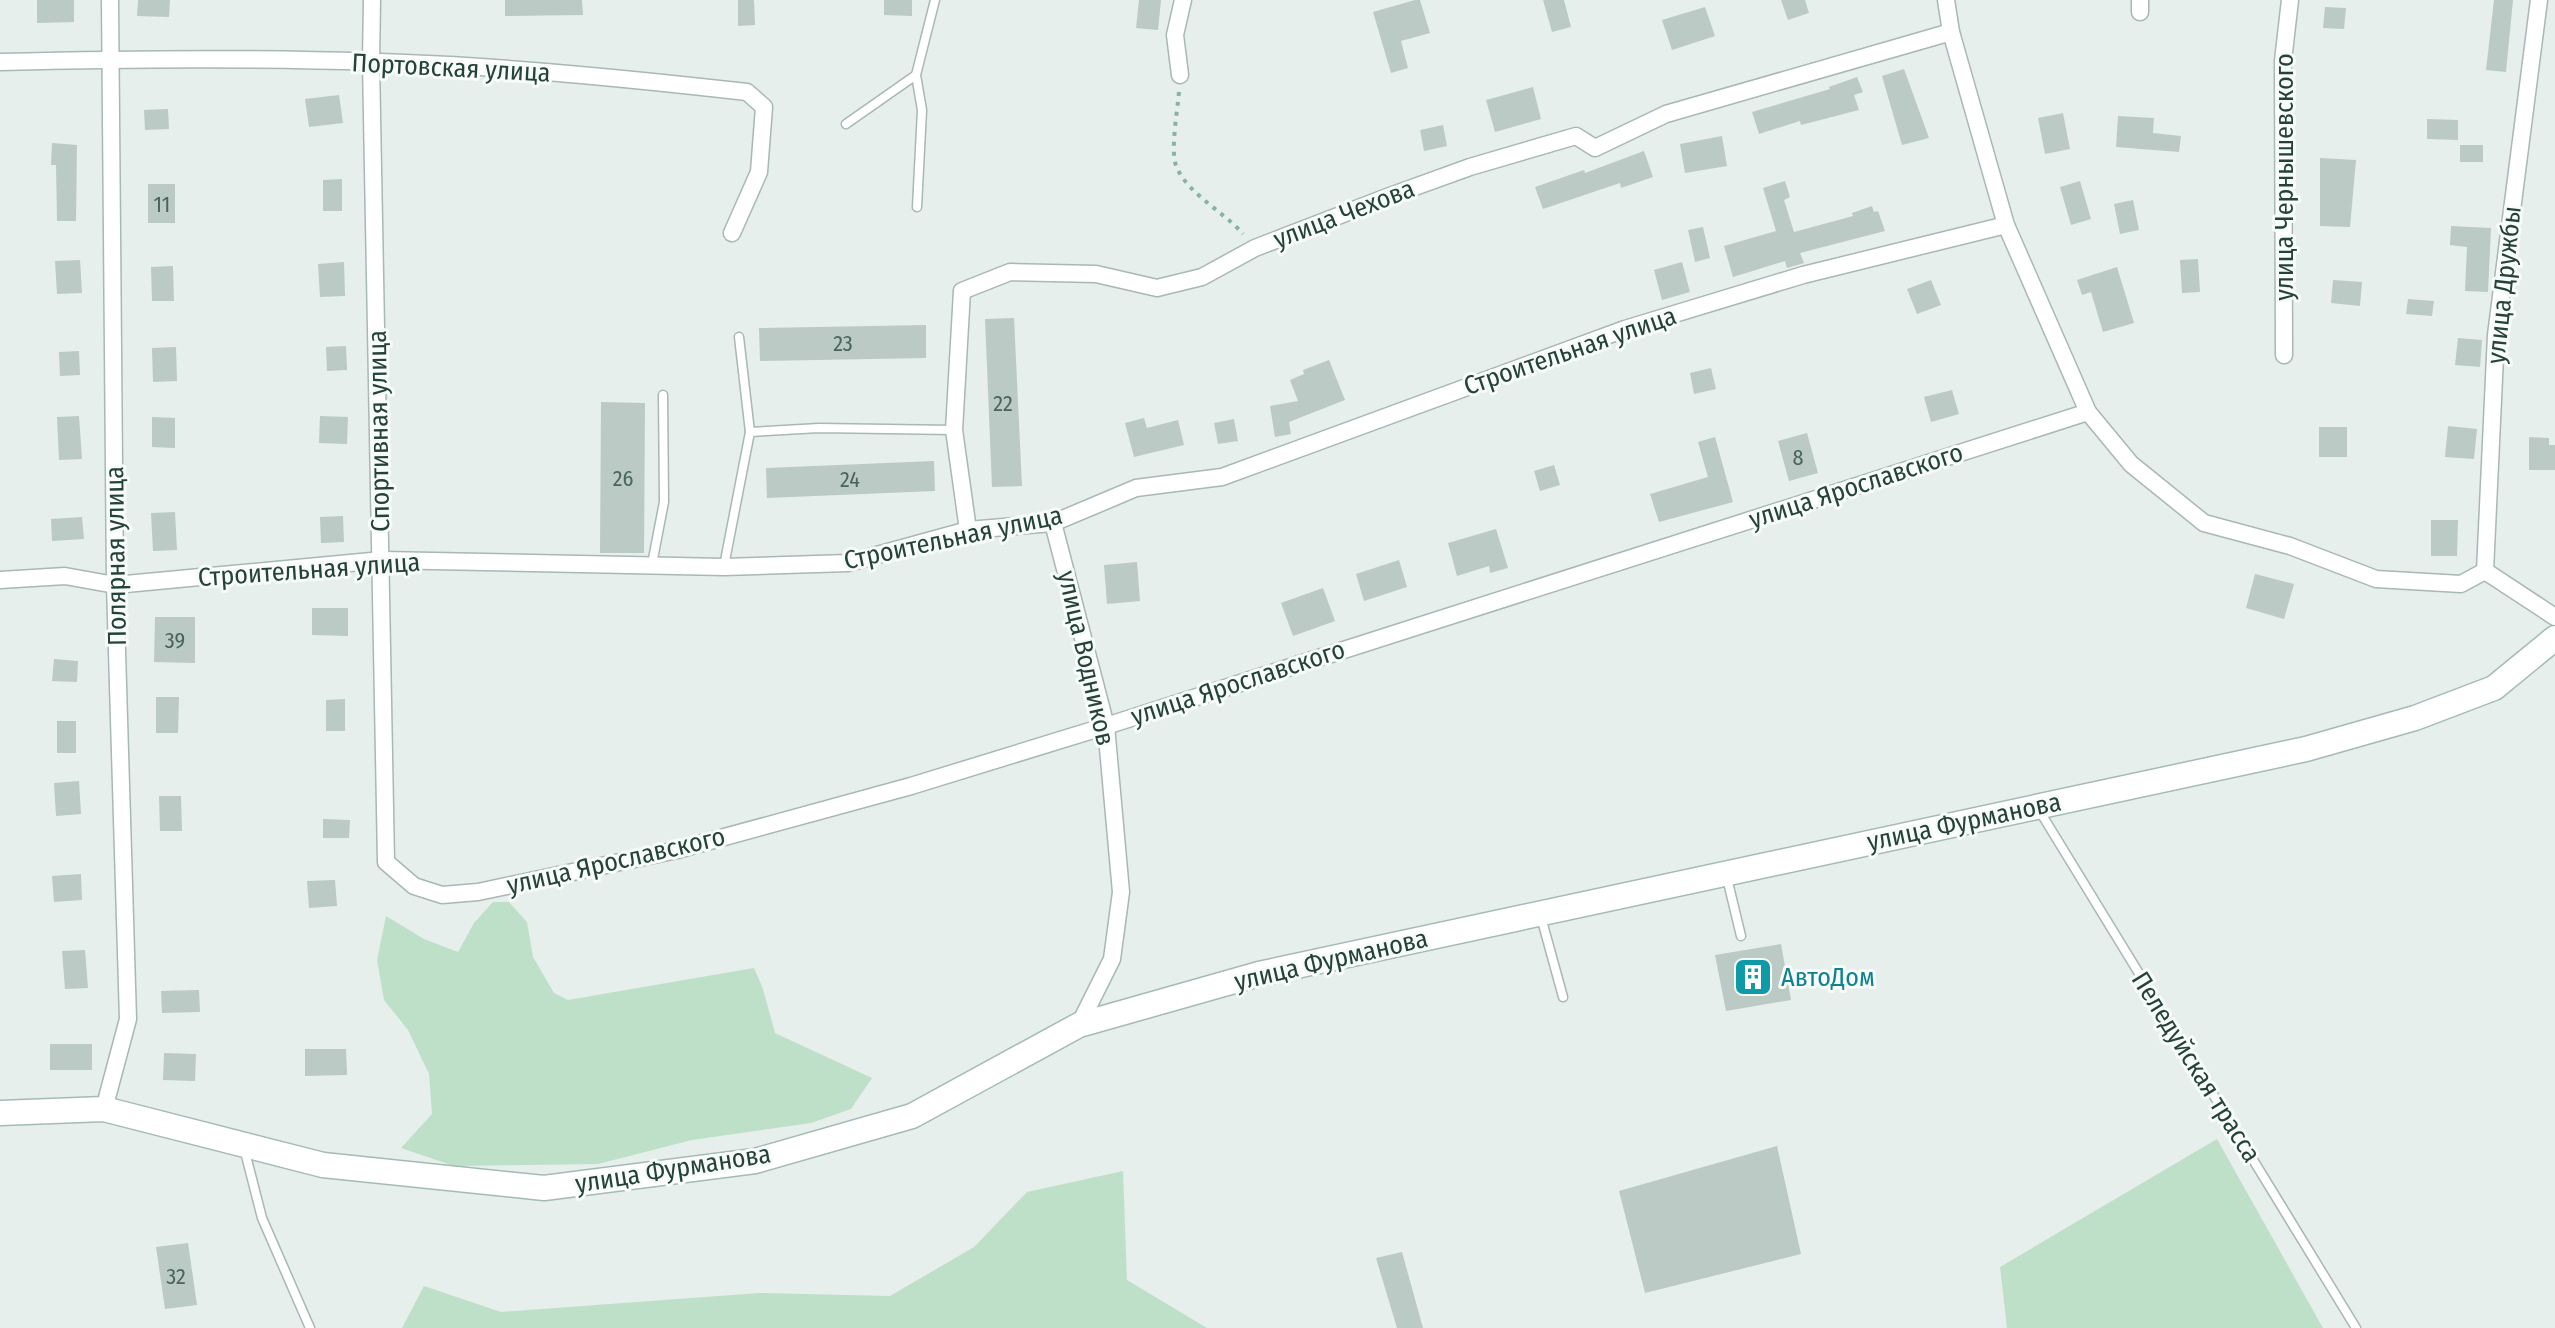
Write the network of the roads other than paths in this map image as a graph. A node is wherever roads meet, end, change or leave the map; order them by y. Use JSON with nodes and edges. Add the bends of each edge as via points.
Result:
{"nodes":[{"id":1,"x":110,"y":0,"type":"edge"},
{"id":2,"x":372,"y":0,"type":"edge"},
{"id":3,"x":935,"y":0,"type":"edge"},
{"id":4,"x":1183,"y":0,"type":"edge"},
{"id":5,"x":1946,"y":0,"type":"edge"},
{"id":6,"x":2290,"y":0,"type":"edge"},
{"id":7,"x":2539,"y":0,"type":"edge"},
{"id":8,"x":1951,"y":32,"type":"junction"},
{"id":9,"x":111,"y":59,"type":"junction"},
{"id":10,"x":0,"y":62,"type":"edge"},
{"id":11,"x":371,"y":62,"type":"junction"},
{"id":12,"x":916,"y":75,"type":"junction"},
{"id":13,"x":1180,"y":75,"type":"road end"},
{"id":14,"x":846,"y":124,"type":"dead end"},
{"id":15,"x":917,"y":207,"type":"dead end"},
{"id":16,"x":2006,"y":225,"type":"junction"},
{"id":17,"x":732,"y":233,"type":"dead end"},
{"id":18,"x":739,"y":337,"type":"dead end"},
{"id":19,"x":2284,"y":355,"type":"dead end"},
{"id":20,"x":663,"y":395,"type":"dead end"},
{"id":21,"x":2088,"y":412,"type":"junction"},
{"id":22,"x":954,"y":430,"type":"junction"},
{"id":23,"x":750,"y":432,"type":"junction"},
{"id":24,"x":1053,"y":523,"type":"junction"},
{"id":25,"x":968,"y":530,"type":"junction"},
{"id":26,"x":382,"y":560,"type":"junction"},
{"id":27,"x":652,"y":564,"type":"junction"},
{"id":28,"x":724,"y":567,"type":"junction"},
{"id":29,"x":2485,"y":571,"type":"junction"},
{"id":30,"x":0,"y":580,"type":"edge"},
{"id":31,"x":115,"y":585,"type":"junction"},
{"id":32,"x":2555,"y":617,"type":"edge"},
{"id":33,"x":2555,"y":638,"type":"edge"},
{"id":34,"x":1106,"y":726,"type":"junction"},
{"id":35,"x":2036,"y":806,"type":"junction"},
{"id":36,"x":386,"y":862,"type":"joint"},
{"id":37,"x":1726,"y":873,"type":"junction"},
{"id":38,"x":1540,"y":913,"type":"junction"},
{"id":39,"x":1741,"y":936,"type":"dead end"},
{"id":40,"x":1563,"y":997,"type":"dead end"},
{"id":41,"x":1079,"y":1025,"type":"junction"},
{"id":42,"x":104,"y":1109,"type":"junction"},
{"id":43,"x":0,"y":1113,"type":"edge"},
{"id":44,"x":243,"y":1143,"type":"junction"},
{"id":45,"x":310,"y":1328,"type":"edge"},
{"id":46,"x":2356,"y":1328,"type":"edge"}],
"edges":[{"from":1,"to":9,"type":"street","name":"Полярная улица"},
{"from":2,"to":11,"type":"street","name":"Спортивная улица"},
{"from":3,"to":12,"type":"lane"},
{"from":4,"to":13,"type":"street","via":[[1175,35]]},
{"from":5,"to":8,"type":"street"},
{"from":6,"to":19,"type":"street","name":"улица Чернышевского","via":[[2283,61]]},
{"from":7,"to":29,"type":"street","name":"улица Дружбы","via":[[2496,335]]},
{"from":8,"to":16,"type":"street"},
{"from":8,"to":22,"type":"street","name":"улица Чехова","via":[[1666,114],[1595,148],[1576,136],[1536,147],[1255,248],[1202,277],[1157,288],[1096,274],[1010,272],[962,291]]},
{"from":9,"to":10,"type":"street","name":"Портовская улица"},
{"from":9,"to":11,"type":"street","name":"Портовская улица"},
{"from":9,"to":31,"type":"street","name":"Полярная улица"},
{"from":11,"to":17,"type":"street","name":"Портовская улица","via":[[747,92],[764,107],[759,172]]},
{"from":11,"to":26,"type":"street","name":"Спортивная улица"},
{"from":12,"to":14,"type":"lane"},
{"from":12,"to":15,"type":"lane","via":[[922,110]]},
{"from":16,"to":21,"type":"street"},
{"from":16,"to":24,"type":"street","name":"Строительная улица","via":[[1803,275],[1625,329],[1222,477],[1136,488]]},
{"from":18,"to":23,"type":"lane"},
{"from":20,"to":27,"type":"lane","via":[[664,502]]},
{"from":21,"to":29,"type":"street","via":[[2131,464],[2204,523],[2290,546],[2376,579],[2461,584]]},
{"from":21,"to":34,"type":"street","name":"улица Ярославского"},
{"from":22,"to":23,"type":"lane"},
{"from":22,"to":25,"type":"street","name":"улица Чехова"},
{"from":23,"to":28,"type":"lane"},
{"from":24,"to":25,"type":"street","name":"Строительная улица"},
{"from":24,"to":34,"type":"street","name":"улица Водников"},
{"from":25,"to":28,"type":"street","name":"Строительная улица","via":[[848,563]]},
{"from":26,"to":27,"type":"street","name":"Строительная улица"},
{"from":26,"to":31,"type":"street","name":"Строительная улица"},
{"from":26,"to":36,"type":"street","name":"Спортивная улица"},
{"from":27,"to":28,"type":"street","name":"Строительная улица"},
{"from":29,"to":32,"type":"street"},
{"from":30,"to":31,"type":"street","name":"Строительная улица","via":[[65,576]]},
{"from":31,"to":42,"type":"street","name":"Полярная улица","via":[[128,1019]]},
{"from":33,"to":35,"type":"main road","name":"улица Фурманова","via":[[2494,688],[2415,718],[2306,749]]},
{"from":34,"to":36,"type":"street","name":"улица Ярославского","via":[[677,850],[478,892],[442,895],[414,886]]},
{"from":34,"to":41,"type":"street","name":"улица Водников","via":[[1121,892],[1112,959]]},
{"from":35,"to":37,"type":"main road","name":"улица Фурманова"},
{"from":35,"to":46,"type":"lane","name":"Пеледуйская трасса"},
{"from":37,"to":38,"type":"main road","name":"улица Фурманова"},
{"from":37,"to":39,"type":"lane"},
{"from":38,"to":40,"type":"lane"},
{"from":38,"to":41,"type":"main road","name":"улица Фурманова","via":[[1259,974]]},
{"from":41,"to":44,"type":"main road","name":"улица Фурманова","via":[[912,1116],[755,1161],[544,1188],[323,1165]]},
{"from":42,"to":43,"type":"main road","name":"улица Фурманова"},
{"from":42,"to":44,"type":"main road","name":"улица Фурманова"},
{"from":44,"to":45,"type":"lane","via":[[262,1218]]}]}
